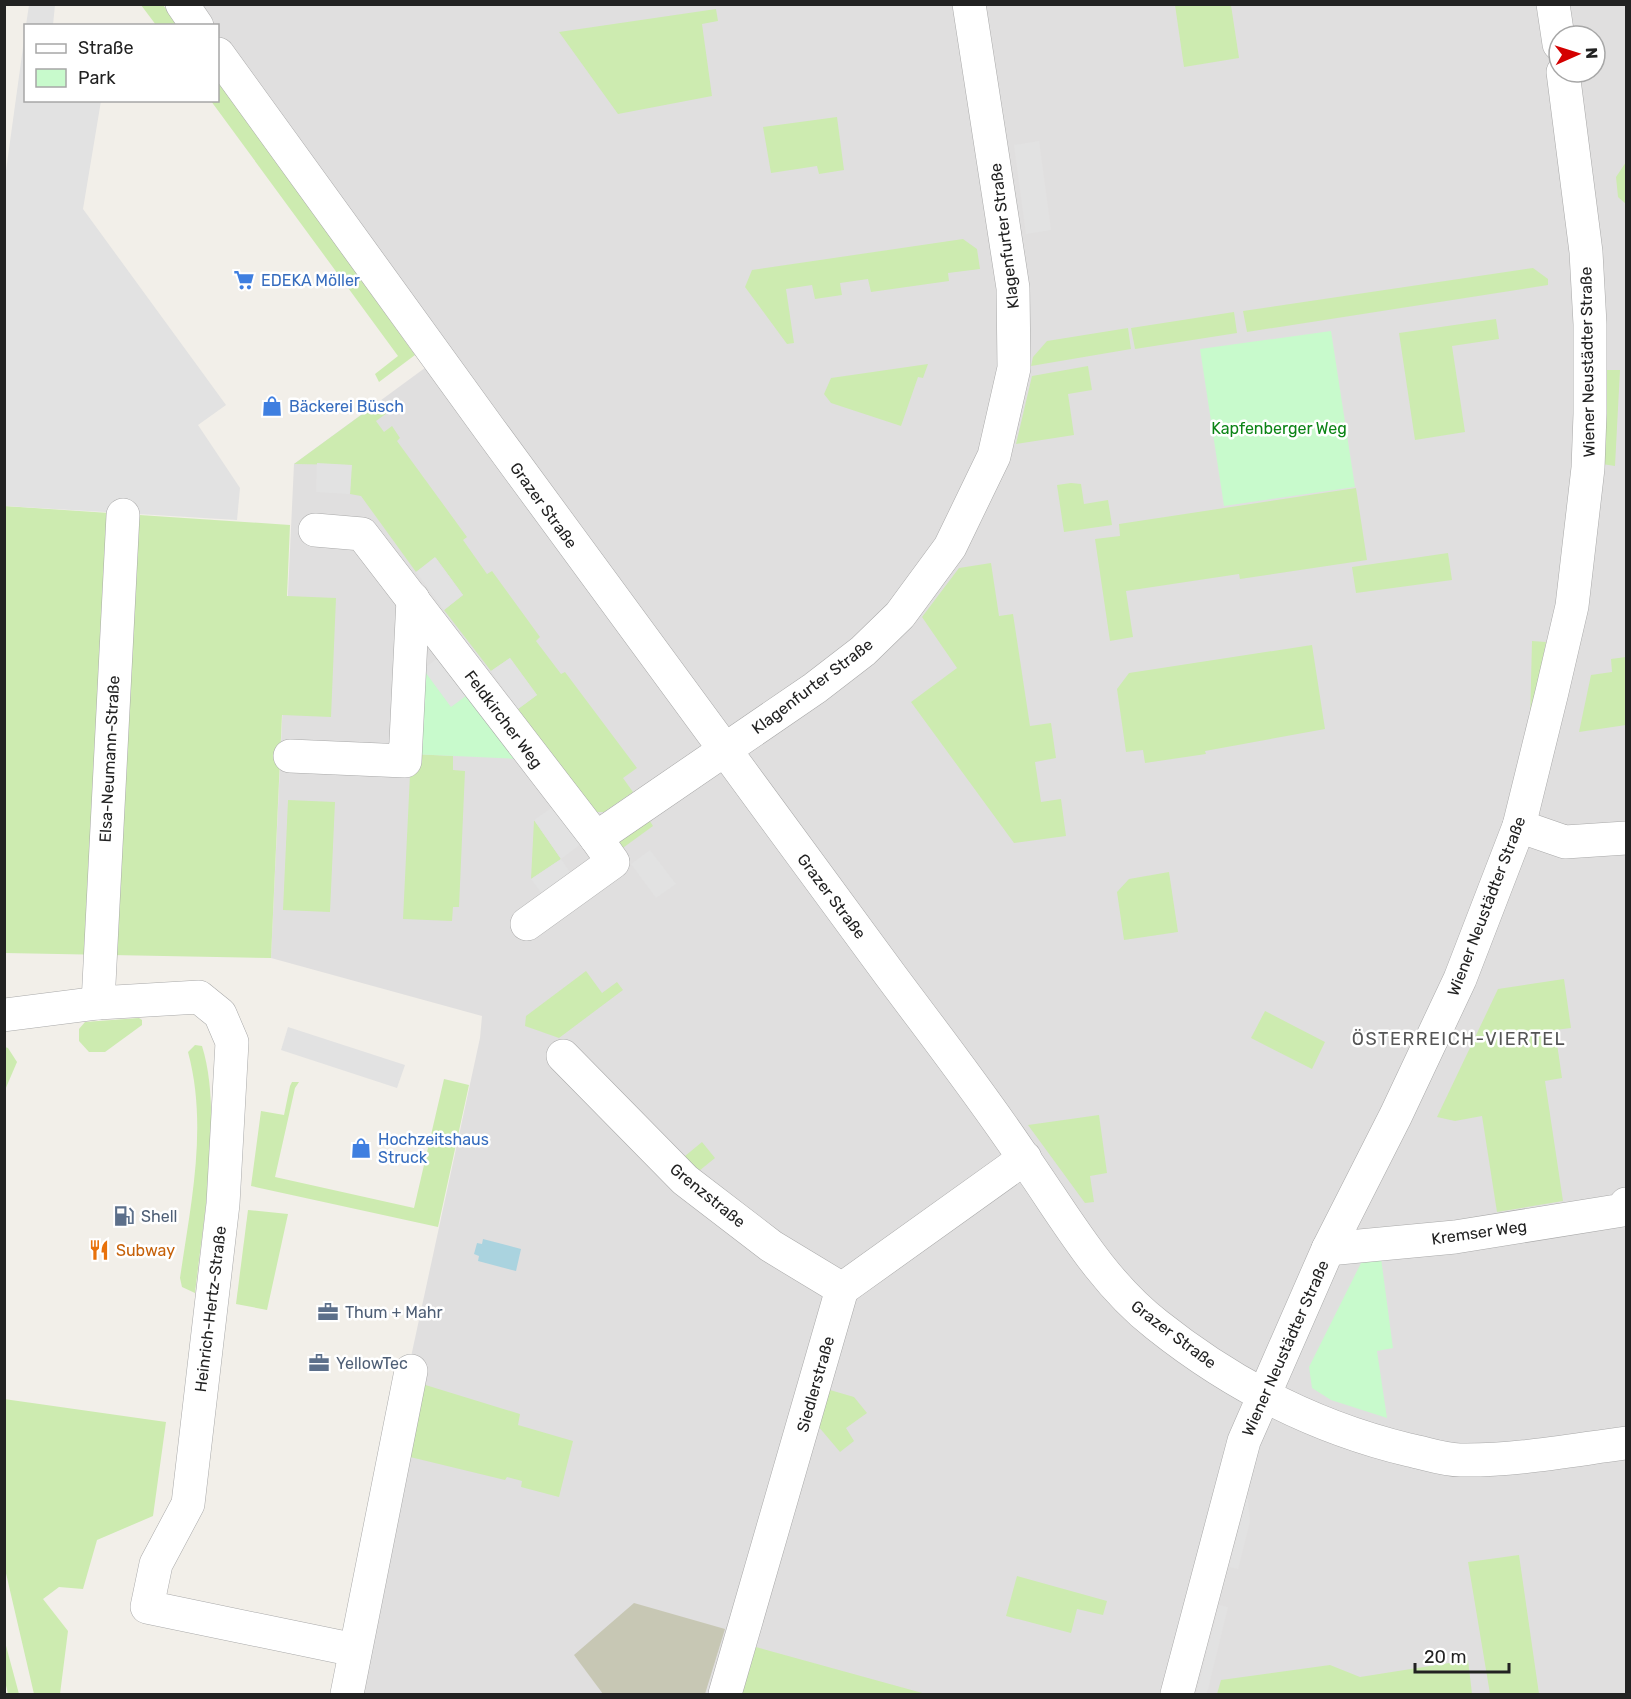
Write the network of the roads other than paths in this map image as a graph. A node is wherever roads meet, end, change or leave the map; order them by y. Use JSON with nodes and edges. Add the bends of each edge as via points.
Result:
{"nodes":[{"id":1,"x":182,"y":4,"type":"edge"},
{"id":2,"x":969,"y":4,"type":"edge"},
{"id":3,"x":1553,"y":4,"type":"edge"},
{"id":4,"x":196,"y":24,"type":"edge"},
{"id":5,"x":1556,"y":24,"type":"edge"},
{"id":6,"x":219,"y":55,"type":"edge"},
{"id":7,"x":1565,"y":84,"type":"edge"},
{"id":8,"x":123,"y":515,"type":"dead end"},
{"id":9,"x":315,"y":530,"type":"dead end"},
{"id":10,"x":413,"y":599,"type":"junction"},
{"id":11,"x":724,"y":750,"type":"junction"},
{"id":12,"x":290,"y":756,"type":"dead end"},
{"id":13,"x":1519,"y":826,"type":"junction"},
{"id":14,"x":596,"y":838,"type":"junction"},
{"id":15,"x":1626,"y":838,"type":"edge"},
{"id":16,"x":527,"y":924,"type":"dead end"},
{"id":17,"x":98,"y":1003,"type":"junction"},
{"id":18,"x":4,"y":1015,"type":"edge"},
{"id":19,"x":563,"y":1056,"type":"dead end"},
{"id":20,"x":1024,"y":1158,"type":"junction"},
{"id":21,"x":1626,"y":1204,"type":"edge"},
{"id":22,"x":1328,"y":1249,"type":"junction"},
{"id":23,"x":842,"y":1289,"type":"junction"},
{"id":24,"x":411,"y":1371,"type":"dead end"},
{"id":25,"x":1263,"y":1395,"type":"junction"},
{"id":26,"x":1626,"y":1443,"type":"edge"},
{"id":27,"x":355,"y":1650,"type":"junction"},
{"id":28,"x":347,"y":1695,"type":"edge"},
{"id":29,"x":725,"y":1695,"type":"edge"},
{"id":30,"x":1177,"y":1695,"type":"edge"}],
"edges":[{"from":1,"to":4,"type":"street"},
{"from":2,"to":11,"type":"street","name":"Klagenfurter Straße","via":[[1013,288],[1014,368],[994,455],[950,547],[900,615],[863,651]]},
{"from":3,"to":5,"type":"street"},
{"from":6,"to":11,"type":"street","name":"Grazer Straße"},
{"from":7,"to":13,"type":"street","name":"Wiener Neustädter Straße","via":[[1588,285],[1588,468],[1572,606]]},
{"from":8,"to":17,"type":"street","name":"Elsa-Neumann-Straße"},
{"from":9,"to":10,"type":"street","name":"Feldkircher Weg","via":[[362,534]]},
{"from":10,"to":12,"type":"street","via":[[405,761]]},
{"from":10,"to":14,"type":"street","name":"Feldkircher Weg"},
{"from":11,"to":14,"type":"street"},
{"from":11,"to":20,"type":"street","name":"Grazer Straße"},
{"from":13,"to":15,"type":"street","via":[[1564,842]]},
{"from":13,"to":22,"type":"street","name":"Wiener Neustädter Straße","via":[[1460,979]]},
{"from":14,"to":16,"type":"street","name":"Feldkircher Weg","via":[[613,862]]},
{"from":17,"to":18,"type":"street","name":"Heinrich-Hertz-Straße"},
{"from":17,"to":27,"type":"street","name":"Heinrich-Hertz-Straße","via":[[199,997],[220,1014],[232,1042],[223,1204],[188,1504],[156,1564],[147,1607]]},
{"from":19,"to":23,"type":"street","name":"Grenzstraße","via":[[685,1180],[771,1246]]},
{"from":20,"to":23,"type":"street"},
{"from":20,"to":25,"type":"street","name":"Grazer Straße","via":[[1121,1293],[1157,1325]]},
{"from":21,"to":22,"type":"street","name":"Kremser Weg","via":[[1623,1210],[1455,1237]]},
{"from":22,"to":25,"type":"street","name":"Wiener Neustädter Straße"},
{"from":23,"to":29,"type":"street","name":"Siedlerstraße"},
{"from":24,"to":27,"type":"street"},
{"from":25,"to":26,"type":"street","name":"Grazer Straße","via":[[1330,1427],[1455,1460]]},
{"from":25,"to":30,"type":"street","name":"Wiener Neustädter Straße","via":[[1244,1441]]},
{"from":27,"to":28,"type":"street"}]}
